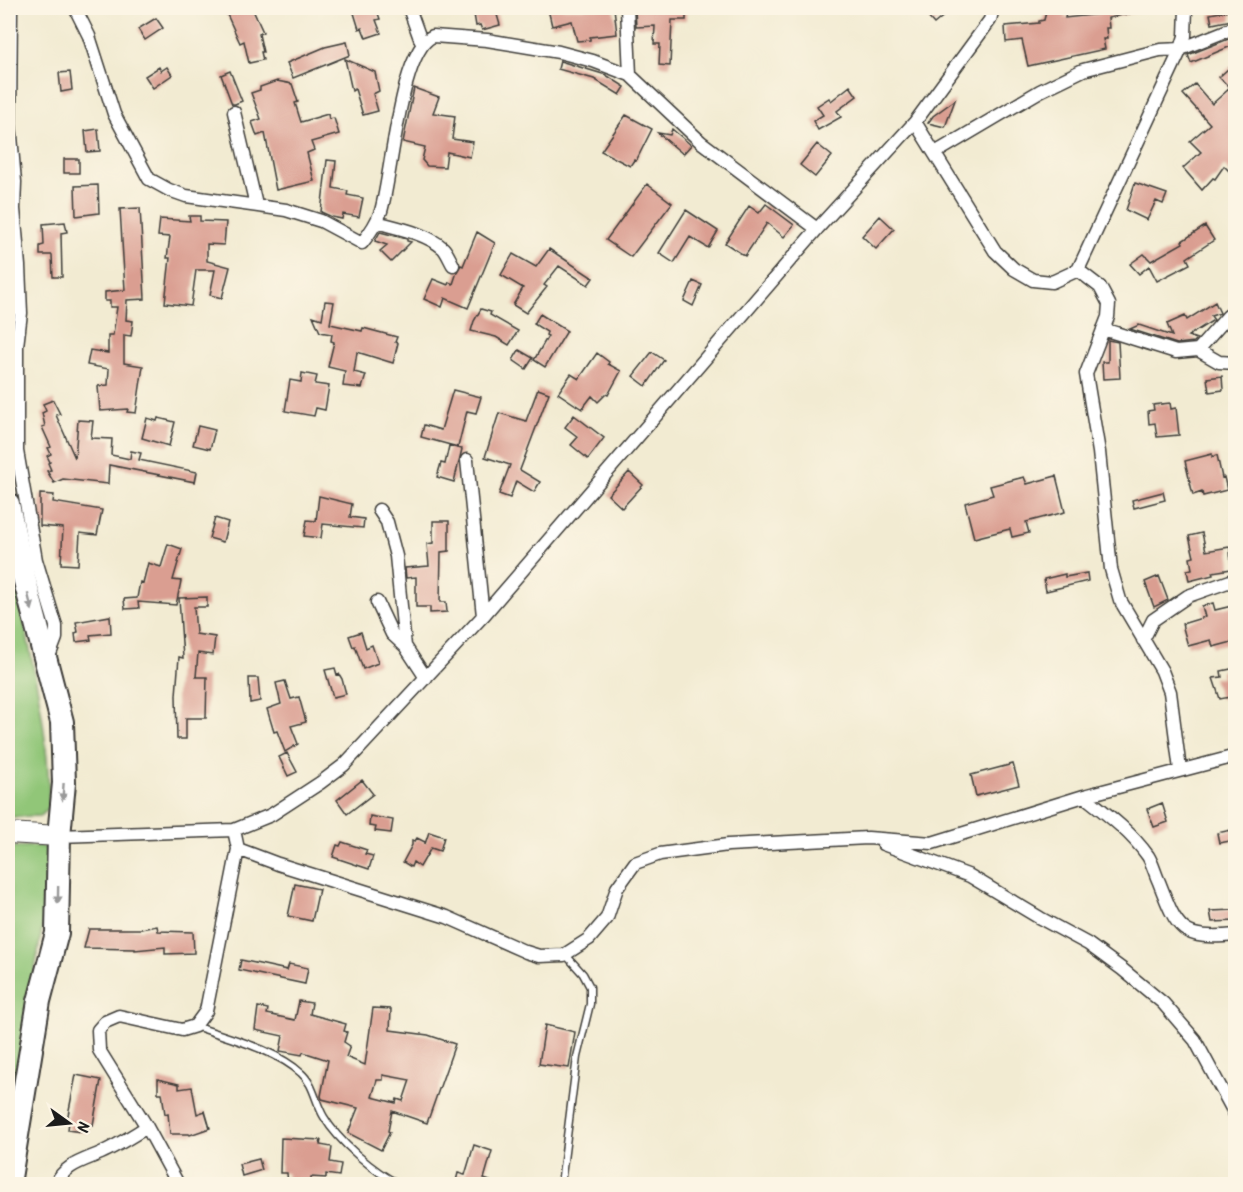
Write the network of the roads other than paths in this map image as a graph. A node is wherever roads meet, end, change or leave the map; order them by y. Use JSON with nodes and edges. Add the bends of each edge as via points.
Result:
{"nodes":[{"id":1,"x":11,"y":8,"type":"edge"},
{"id":2,"x":75,"y":8,"type":"edge"},
{"id":3,"x":409,"y":8,"type":"edge"},
{"id":4,"x":627,"y":8,"type":"edge"},
{"id":5,"x":993,"y":8,"type":"edge"},
{"id":6,"x":1186,"y":8,"type":"edge"},
{"id":7,"x":1236,"y":27,"type":"edge"},
{"id":8,"x":422,"y":44,"type":"junction"},
{"id":9,"x":1181,"y":49,"type":"junction"},
{"id":10,"x":630,"y":75,"type":"junction"},
{"id":11,"x":234,"y":112,"type":"dead end"},
{"id":12,"x":915,"y":122,"type":"junction"},
{"id":13,"x":935,"y":153,"type":"junction"},
{"id":14,"x":256,"y":205,"type":"junction"},
{"id":15,"x":376,"y":222,"type":"junction"},
{"id":16,"x":817,"y":229,"type":"junction"},
{"id":17,"x":453,"y":265,"type":"dead end"},
{"id":18,"x":1078,"y":270,"type":"junction"},
{"id":19,"x":1236,"y":310,"type":"edge"},
{"id":20,"x":1103,"y":329,"type":"junction"},
{"id":21,"x":1198,"y":350,"type":"junction"},
{"id":22,"x":1236,"y":363,"type":"edge"},
{"id":23,"x":467,"y":460,"type":"dead end"},
{"id":24,"x":8,"y":504,"type":"edge"},
{"id":25,"x":379,"y":510,"type":"dead end"},
{"id":26,"x":1236,"y":579,"type":"edge"},
{"id":27,"x":377,"y":602,"type":"dead end"},
{"id":28,"x":483,"y":616,"type":"junction"},
{"id":29,"x":1143,"y":640,"type":"junction"},
{"id":30,"x":405,"y":646,"type":"junction"},
{"id":31,"x":46,"y":664,"type":"junction"},
{"id":32,"x":426,"y":678,"type":"junction"},
{"id":33,"x":1236,"y":756,"type":"edge"},
{"id":34,"x":1180,"y":770,"type":"junction"},
{"id":35,"x":1084,"y":796,"type":"junction"},
{"id":36,"x":234,"y":830,"type":"junction"},
{"id":37,"x":8,"y":833,"type":"edge"},
{"id":38,"x":59,"y":836,"type":"junction"},
{"id":39,"x":868,"y":838,"type":"junction"},
{"id":40,"x":238,"y":849,"type":"junction"},
{"id":41,"x":1236,"y":935,"type":"edge"},
{"id":42,"x":565,"y":954,"type":"junction"},
{"id":43,"x":195,"y":1026,"type":"junction"},
{"id":44,"x":1236,"y":1116,"type":"edge"},
{"id":45,"x":147,"y":1127,"type":"junction"},
{"id":46,"x":9,"y":1185,"type":"edge"},
{"id":47,"x":56,"y":1185,"type":"edge"},
{"id":48,"x":178,"y":1185,"type":"edge"},
{"id":49,"x":399,"y":1185,"type":"edge"},
{"id":50,"x":561,"y":1185,"type":"edge"}],
"edges":[{"from":1,"to":31,"type":"street","via":[[10,124],[21,313],[17,346],[17,451],[36,561],[56,626],[56,638]]},
{"from":2,"to":14,"type":"street","via":[[89,36],[114,114],[149,179],[186,196]]},
{"from":3,"to":8,"type":"street"},
{"from":4,"to":10,"type":"street"},
{"from":5,"to":12,"type":"street","via":[[990,20]]},
{"from":6,"to":9,"type":"street"},
{"from":7,"to":9,"type":"street"},
{"from":8,"to":10,"type":"street","via":[[433,36],[487,40],[559,52]]},
{"from":8,"to":15,"type":"street","via":[[403,99]]},
{"from":9,"to":13,"type":"street","via":[[1160,50],[1083,70]]},
{"from":9,"to":18,"type":"street"},
{"from":10,"to":16,"type":"street","via":[[701,142]]},
{"from":11,"to":14,"type":"street"},
{"from":12,"to":13,"type":"street"},
{"from":12,"to":16,"type":"street"},
{"from":13,"to":18,"type":"street","via":[[995,251],[1014,269],[1033,280],[1052,282]]},
{"from":14,"to":15,"type":"street","via":[[321,221],[362,243]]},
{"from":15,"to":17,"type":"street","via":[[432,241],[444,249]]},
{"from":16,"to":28,"type":"street"},
{"from":18,"to":20,"type":"street","via":[[1100,287],[1109,304]]},
{"from":19,"to":21,"type":"street"},
{"from":20,"to":21,"type":"street","via":[[1176,352]]},
{"from":20,"to":29,"type":"street","via":[[1086,374],[1112,568],[1119,600]]},
{"from":21,"to":22,"type":"street","via":[[1219,362]]},
{"from":23,"to":28,"type":"street"},
{"from":24,"to":31,"type":"highway","one_way":true},
{"from":25,"to":30,"type":"street","via":[[387,522],[396,556]]},
{"from":26,"to":29,"type":"street","via":[[1188,596],[1153,620]]},
{"from":27,"to":30,"type":"street","via":[[392,634]]},
{"from":28,"to":32,"type":"street"},
{"from":29,"to":34,"type":"street","via":[[1170,692]]},
{"from":30,"to":32,"type":"street"},
{"from":31,"to":38,"type":"highway","one_way":true,"via":[[62,722],[64,783]]},
{"from":32,"to":36,"type":"street","via":[[344,765],[271,815]]},
{"from":33,"to":34,"type":"street"},
{"from":34,"to":35,"type":"street"},
{"from":35,"to":39,"type":"street","via":[[932,843]]},
{"from":35,"to":41,"type":"street","via":[[1130,833],[1150,859],[1170,910],[1182,927],[1195,936]]},
{"from":36,"to":38,"type":"street"},
{"from":36,"to":40,"type":"street"},
{"from":37,"to":38,"type":"main road"},
{"from":38,"to":46,"type":"highway","one_way":true,"via":[[57,933],[39,1001]]},
{"from":39,"to":42,"type":"street","via":[[728,845],[660,854],[635,863],[617,888],[608,918],[590,939]]},
{"from":39,"to":44,"type":"street","via":[[970,876],[1088,944],[1163,1003],[1196,1040]]},
{"from":40,"to":42,"type":"street","via":[[447,917],[532,954]]},
{"from":40,"to":43,"type":"street","via":[[206,1011]]},
{"from":42,"to":50,"type":"lane","via":[[590,987],[590,1004],[577,1057]]},
{"from":43,"to":45,"type":"street","via":[[182,1030],[119,1016],[105,1022],[99,1030],[99,1050]]},
{"from":43,"to":49,"type":"lane","via":[[274,1055],[300,1071],[312,1084],[325,1119],[357,1156]]},
{"from":45,"to":47,"type":"street","via":[[102,1153],[75,1163],[59,1176]]},
{"from":45,"to":48,"type":"street"}]}
